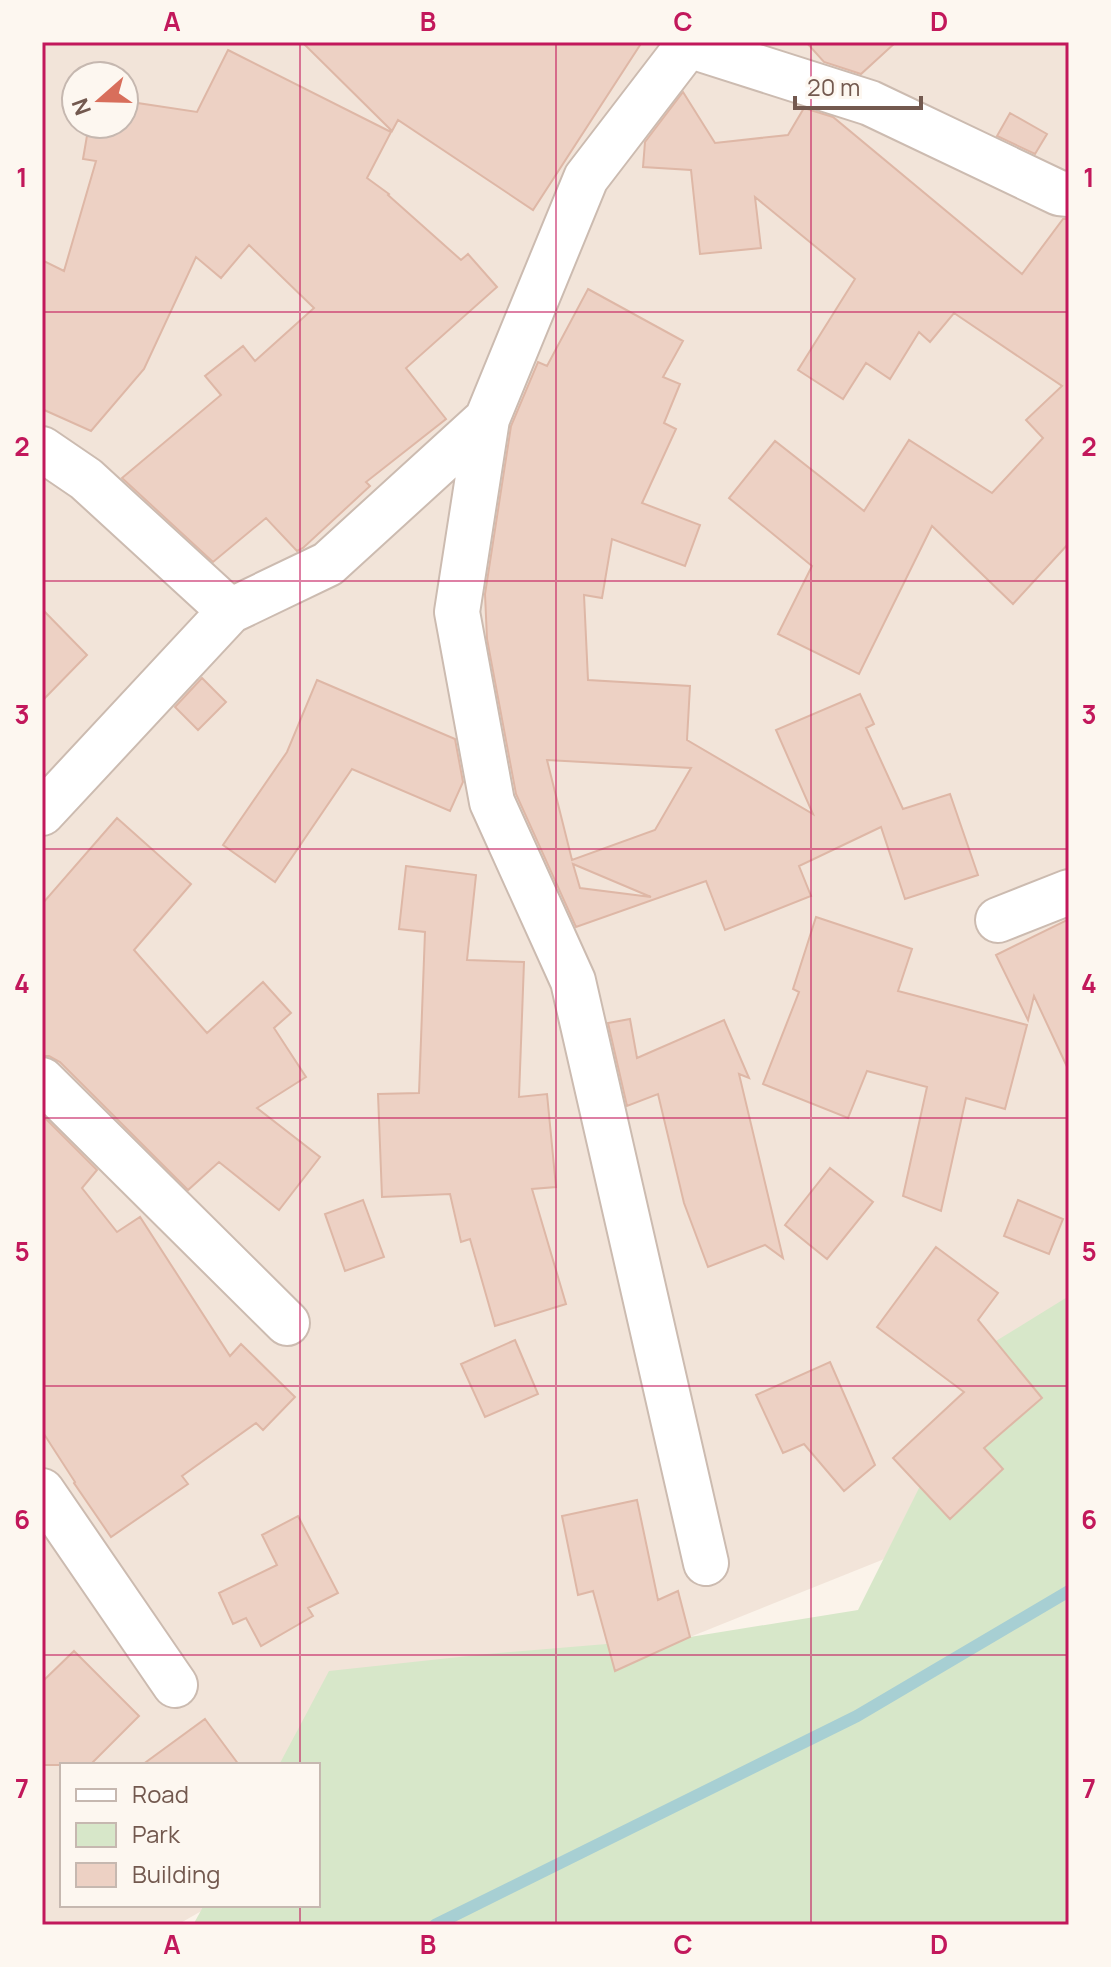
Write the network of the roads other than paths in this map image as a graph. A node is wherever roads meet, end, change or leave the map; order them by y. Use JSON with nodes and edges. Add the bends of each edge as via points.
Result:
{"nodes":[{"id":1,"x":686,"y":44,"type":"edge"},
{"id":2,"x":1069,"y":194,"type":"edge"},
{"id":3,"x":487,"y":419,"type":"junction"},
{"id":4,"x":42,"y":449,"type":"edge"},
{"id":5,"x":230,"y":611,"type":"junction"},
{"id":6,"x":42,"y":813,"type":"edge"},
{"id":7,"x":1069,"y":892,"type":"edge"},
{"id":8,"x":998,"y":920,"type":"dead end"},
{"id":9,"x":42,"y":1080,"type":"edge"},
{"id":10,"x":287,"y":1323,"type":"dead end"},
{"id":11,"x":42,"y":1491,"type":"edge"},
{"id":12,"x":706,"y":1563,"type":"dead end"},
{"id":13,"x":175,"y":1685,"type":"dead end"}],
"edges":[{"from":1,"to":2,"type":"street","via":[[870,103]]},
{"from":1,"to":3,"type":"street","via":[[586,178]]},
{"from":3,"to":5,"type":"street","via":[[328,564]]},
{"from":3,"to":12,"type":"street","via":[[457,612],[492,802],[573,981]]},
{"from":4,"to":5,"type":"street","via":[[86,479]]},
{"from":5,"to":6,"type":"street"},
{"from":7,"to":8,"type":"street"},
{"from":9,"to":10,"type":"street"},
{"from":11,"to":13,"type":"street"}]}
